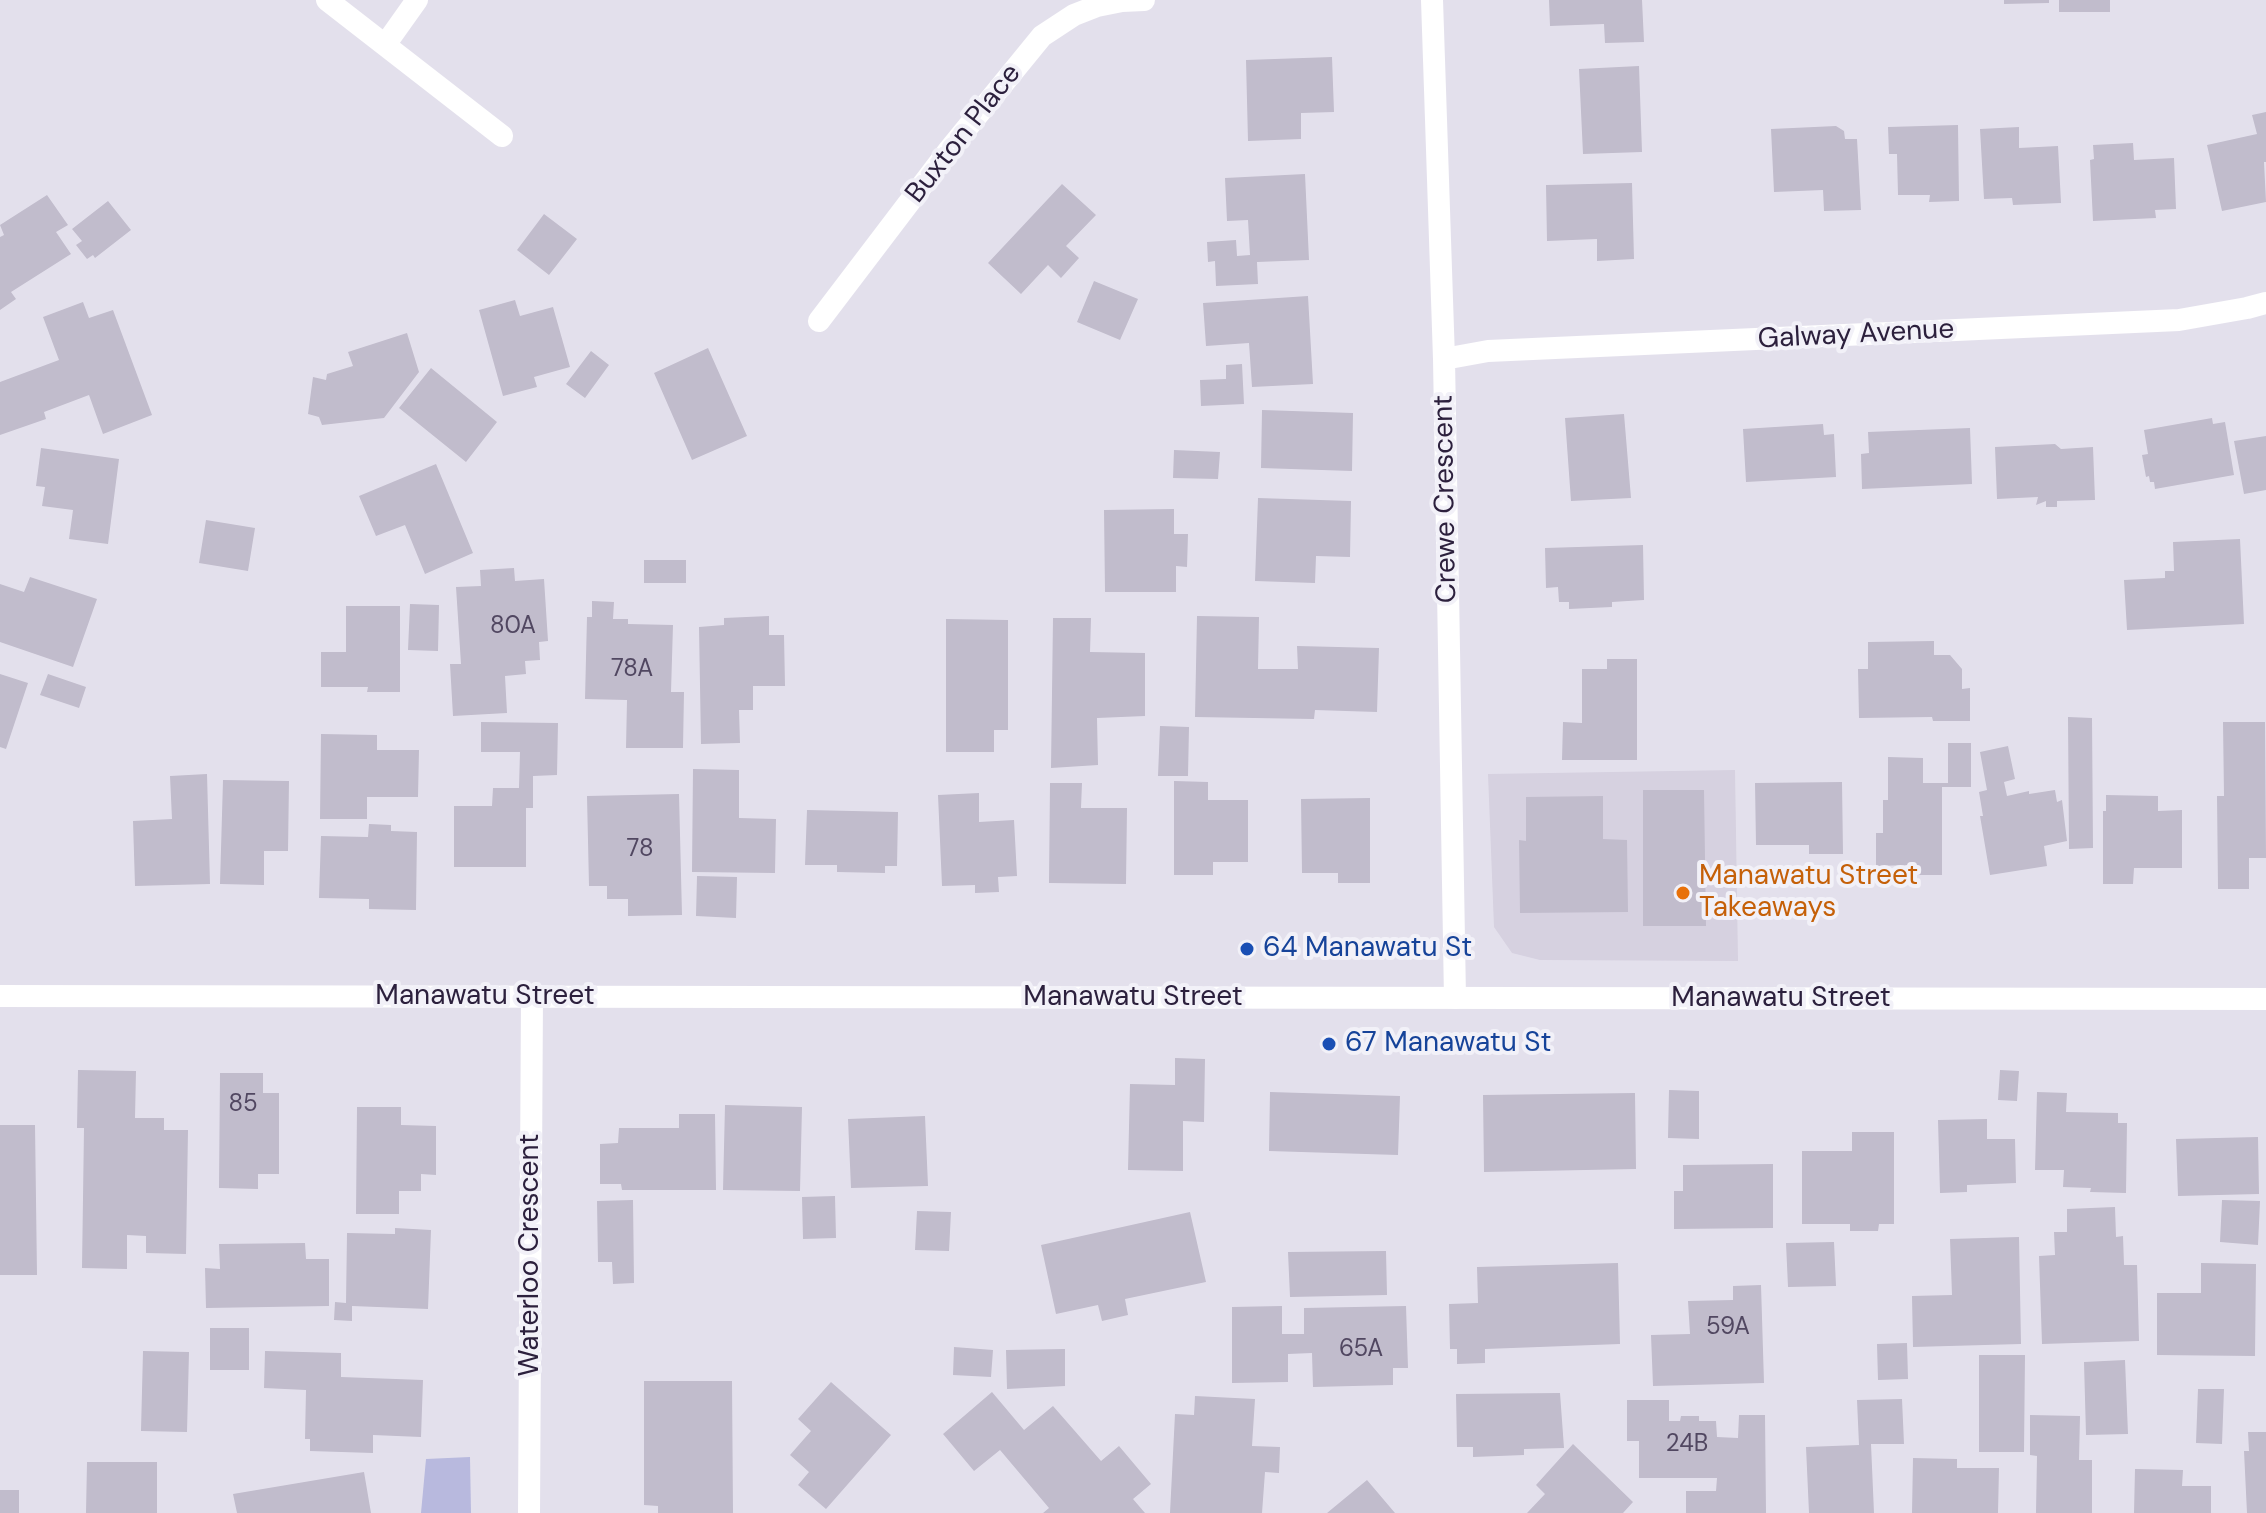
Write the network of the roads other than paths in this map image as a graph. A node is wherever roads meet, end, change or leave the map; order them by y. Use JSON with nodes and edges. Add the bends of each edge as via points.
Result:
{"nodes":[{"id":1,"x":327,"y":0,"type":"edge"},
{"id":2,"x":417,"y":0,"type":"edge"},
{"id":3,"x":1144,"y":0,"type":"edge"},
{"id":4,"x":1432,"y":0,"type":"edge"},
{"id":5,"x":385,"y":45,"type":"junction"},
{"id":6,"x":502,"y":136,"type":"dead end"},
{"id":7,"x":2266,"y":303,"type":"edge"},
{"id":8,"x":819,"y":321,"type":"dead end"},
{"id":9,"x":1444,"y":359,"type":"junction"},
{"id":10,"x":0,"y":996,"type":"edge"},
{"id":11,"x":532,"y":996,"type":"junction"},
{"id":12,"x":1455,"y":998,"type":"junction"},
{"id":13,"x":2266,"y":999,"type":"edge"},
{"id":14,"x":529,"y":1513,"type":"edge"}],
"edges":[{"from":1,"to":5,"type":"street"},
{"from":2,"to":5,"type":"street"},
{"from":3,"to":8,"type":"street","name":"Buxton Place","via":[[1097,6],[1042,36]]},
{"from":4,"to":9,"type":"street","name":"Crewe Crescent"},
{"from":5,"to":6,"type":"street"},
{"from":7,"to":9,"type":"street","name":"Galway Avenue","via":[[2179,320],[1488,351]]},
{"from":9,"to":12,"type":"street","name":"Crewe Crescent"},
{"from":10,"to":11,"type":"street","name":"Manawatu Street"},
{"from":11,"to":12,"type":"street","name":"Manawatu Street"},
{"from":11,"to":14,"type":"street","name":"Waterloo Crescent"},
{"from":12,"to":13,"type":"street","name":"Manawatu Street"}]}
